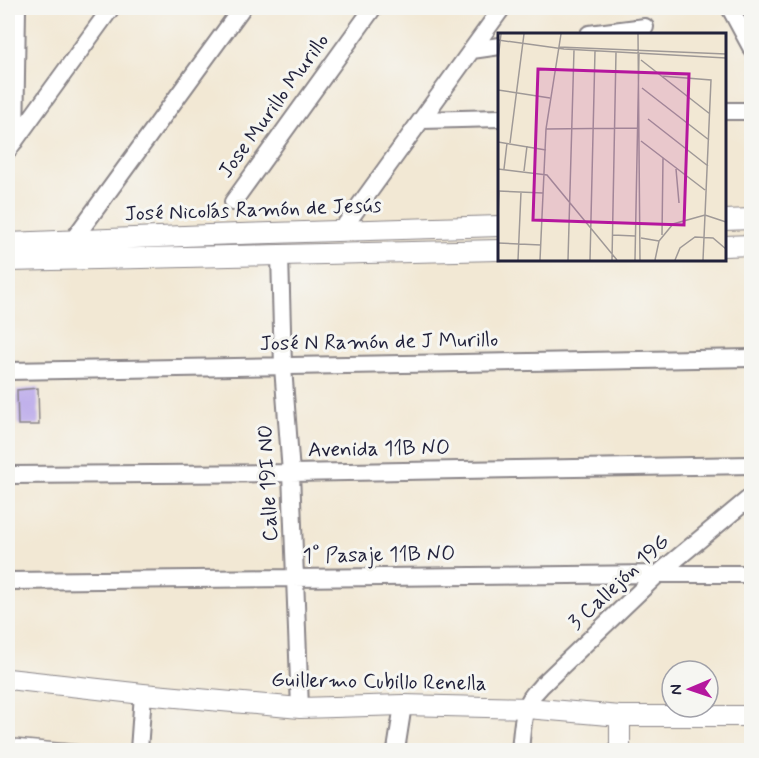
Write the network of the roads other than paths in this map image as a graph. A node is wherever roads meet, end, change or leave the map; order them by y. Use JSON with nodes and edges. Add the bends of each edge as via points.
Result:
{"nodes":[{"id":1,"x":16,"y":8,"type":"edge"},
{"id":2,"x":111,"y":8,"type":"edge"},
{"id":3,"x":242,"y":8,"type":"edge"},
{"id":4,"x":373,"y":8,"type":"edge"},
{"id":5,"x":502,"y":8,"type":"edge"},
{"id":6,"x":730,"y":8,"type":"edge"},
{"id":7,"x":645,"y":27,"type":"dead end"},
{"id":8,"x":597,"y":33,"type":"edge"},
{"id":9,"x":498,"y":46,"type":"edge"},
{"id":10,"x":752,"y":49,"type":"edge"},
{"id":11,"x":472,"y":50,"type":"junction"},
{"id":12,"x":726,"y":111,"type":"edge"},
{"id":13,"x":752,"y":111,"type":"edge"},
{"id":14,"x":498,"y":118,"type":"edge"},
{"id":15,"x":422,"y":120,"type":"junction"},
{"id":16,"x":11,"y":145,"type":"edge"},
{"id":17,"x":233,"y":202,"type":"dead end"},
{"id":18,"x":726,"y":219,"type":"edge"},
{"id":19,"x":752,"y":219,"type":"edge"},
{"id":20,"x":498,"y":226,"type":"edge"},
{"id":21,"x":341,"y":231,"type":"junction"},
{"id":22,"x":73,"y":240,"type":"junction"},
{"id":23,"x":8,"y":243,"type":"edge"},
{"id":24,"x":752,"y":245,"type":"edge"},
{"id":25,"x":726,"y":246,"type":"edge"},
{"id":26,"x":498,"y":250,"type":"edge"},
{"id":27,"x":280,"y":255,"type":"junction"},
{"id":28,"x":8,"y":261,"type":"edge"},
{"id":29,"x":752,"y":358,"type":"edge"},
{"id":30,"x":283,"y":367,"type":"junction"},
{"id":31,"x":8,"y":371,"type":"edge"},
{"id":32,"x":752,"y":465,"type":"edge"},
{"id":33,"x":291,"y":473,"type":"junction"},
{"id":34,"x":8,"y":476,"type":"edge"},
{"id":35,"x":752,"y":496,"type":"edge"},
{"id":36,"x":658,"y":574,"type":"junction"},
{"id":37,"x":752,"y":574,"type":"edge"},
{"id":38,"x":296,"y":578,"type":"junction"},
{"id":39,"x":8,"y":581,"type":"edge"},
{"id":40,"x":8,"y":679,"type":"edge"},
{"id":41,"x":143,"y":694,"type":"junction"},
{"id":42,"x":403,"y":705,"type":"junction"},
{"id":43,"x":300,"y":708,"type":"junction"},
{"id":44,"x":527,"y":708,"type":"junction"},
{"id":45,"x":621,"y":716,"type":"junction"},
{"id":46,"x":752,"y":716,"type":"edge"},
{"id":47,"x":8,"y":742,"type":"edge"},
{"id":48,"x":84,"y":750,"type":"edge"},
{"id":49,"x":139,"y":750,"type":"edge"},
{"id":50,"x":396,"y":750,"type":"edge"},
{"id":51,"x":520,"y":750,"type":"edge"},
{"id":52,"x":620,"y":750,"type":"edge"}],
"edges":[{"from":1,"to":16,"type":"street"},
{"from":2,"to":16,"type":"street"},
{"from":3,"to":22,"type":"street"},
{"from":4,"to":17,"type":"street","name":"Jose Murillo Murillo"},
{"from":5,"to":11,"type":"street"},
{"from":6,"to":10,"type":"street"},
{"from":7,"to":8,"type":"street"},
{"from":9,"to":11,"type":"street"},
{"from":11,"to":15,"type":"street"},
{"from":12,"to":13,"type":"street"},
{"from":14,"to":15,"type":"street"},
{"from":15,"to":21,"type":"street"},
{"from":18,"to":19,"type":"street"},
{"from":20,"to":21,"type":"street","name":"José Nicolás Ramón de Jesús"},
{"from":21,"to":22,"type":"street","name":"José Nicolás Ramón de Jesús"},
{"from":22,"to":23,"type":"street","name":"José Nicolás Ramón de Jesús"},
{"from":24,"to":25,"type":"street"},
{"from":26,"to":27,"type":"street","name":"José Nicolás Ramón de Jesús"},
{"from":27,"to":28,"type":"street","name":"José Nicolás Ramón de Jesús"},
{"from":27,"to":30,"type":"street","name":"Calle 19I NO"},
{"from":29,"to":30,"type":"street","name":"José N Ramón de J Murillo"},
{"from":30,"to":31,"type":"street","name":"José N Ramón de J Murillo"},
{"from":30,"to":33,"type":"street","name":"Calle 19I NO"},
{"from":32,"to":33,"type":"street","name":"Avenida 11B NO"},
{"from":33,"to":34,"type":"street","name":"Avenida 11B NO"},
{"from":33,"to":38,"type":"street","name":"Calle 19I NO"},
{"from":35,"to":36,"type":"street","name":"3 Callejón 19G"},
{"from":36,"to":37,"type":"street","name":"1° Pasaje 11B NO"},
{"from":36,"to":38,"type":"street","name":"1° Pasaje 11B NO"},
{"from":36,"to":44,"type":"street","name":"3 Callejón 19G","via":[[541,687]]},
{"from":38,"to":39,"type":"street","name":"1° Pasaje 11B NO"},
{"from":38,"to":43,"type":"street","name":"Calle 19I NO"},
{"from":40,"to":41,"type":"street","name":"Guillermo Cubillo Renella"},
{"from":41,"to":43,"type":"street","name":"Guillermo Cubillo Renella"},
{"from":41,"to":49,"type":"street"},
{"from":42,"to":43,"type":"street","name":"Guillermo Cubillo Renella"},
{"from":42,"to":44,"type":"street","name":"Guillermo Cubillo Renella"},
{"from":42,"to":50,"type":"street"},
{"from":44,"to":45,"type":"street","name":"Guillermo Cubillo Renella"},
{"from":44,"to":51,"type":"street"},
{"from":45,"to":46,"type":"street","name":"Guillermo Cubillo Renella"},
{"from":45,"to":52,"type":"street"},
{"from":47,"to":48,"type":"lane"}]}
